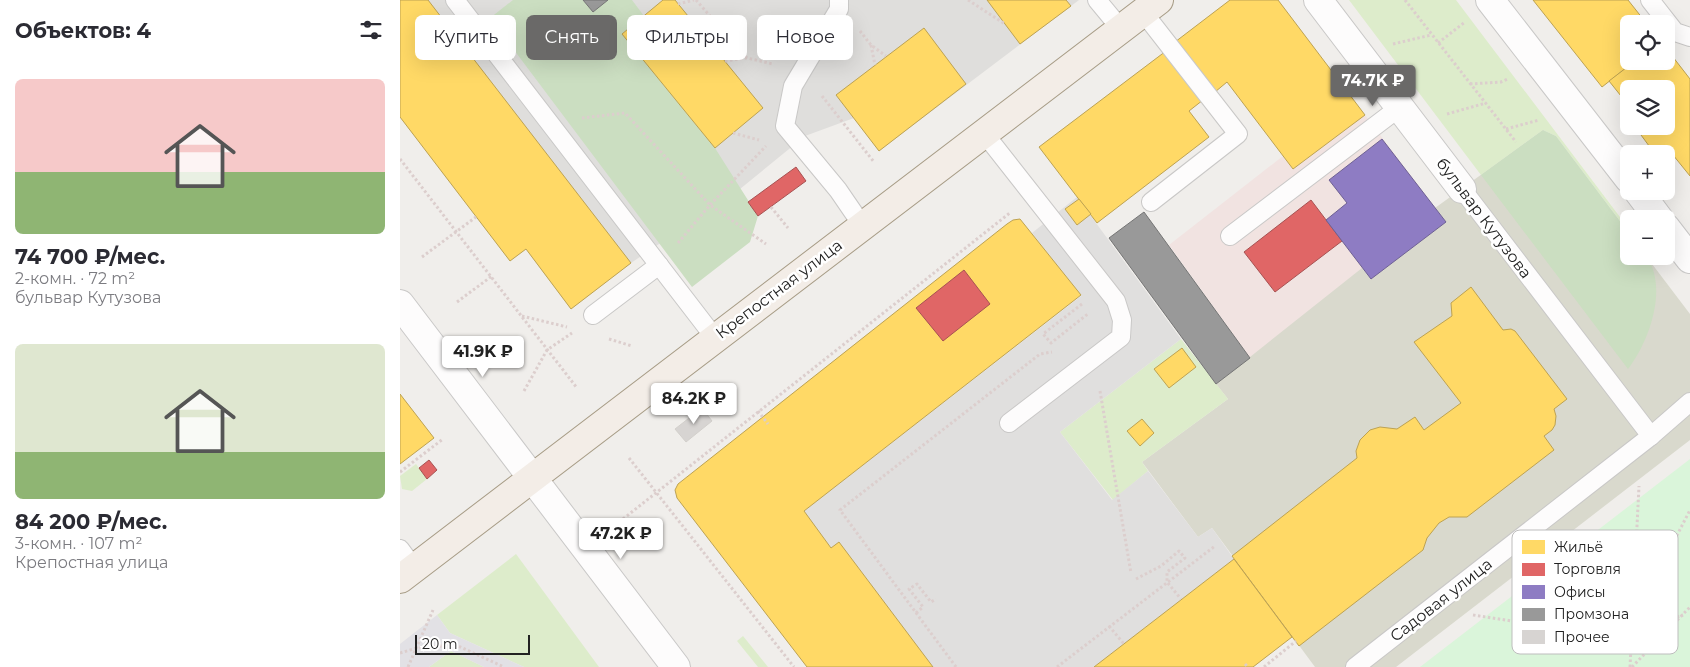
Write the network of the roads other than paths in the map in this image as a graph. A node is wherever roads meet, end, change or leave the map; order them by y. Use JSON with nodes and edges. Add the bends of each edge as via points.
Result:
{"nodes":[{"id":1,"x":455,"y":0,"type":"edge"},
{"id":2,"x":839,"y":0,"type":"edge"},
{"id":3,"x":1097,"y":0,"type":"edge"},
{"id":4,"x":1318,"y":0,"type":"edge"},
{"id":5,"x":1490,"y":0,"type":"edge"},
{"id":6,"x":1650,"y":0,"type":"edge"},
{"id":7,"x":1151,"y":6,"type":"edge"},
{"id":8,"x":1120,"y":29,"type":"junction"},
{"id":9,"x":1690,"y":37,"type":"edge"},
{"id":10,"x":1400,"y":107,"type":"junction"},
{"id":11,"x":984,"y":133,"type":"junction"},
{"id":12,"x":1620,"y":167,"type":"edge"},
{"id":13,"x":1462,"y":189,"type":"joint"},
{"id":14,"x":1151,"y":202,"type":"dead end"},
{"id":15,"x":862,"y":225,"type":"junction"},
{"id":16,"x":1230,"y":236,"type":"dead end"},
{"id":17,"x":1675,"y":240,"type":"edge"},
{"id":18,"x":1690,"y":259,"type":"edge"},
{"id":19,"x":659,"y":266,"type":"junction"},
{"id":20,"x":400,"y":304,"type":"edge"},
{"id":21,"x":594,"y":315,"type":"dead end"},
{"id":22,"x":715,"y":338,"type":"junction"},
{"id":23,"x":1690,"y":402,"type":"edge"},
{"id":24,"x":1009,"y":423,"type":"dead end"},
{"id":25,"x":1651,"y":436,"type":"junction"},
{"id":26,"x":532,"y":478,"type":"junction"},
{"id":27,"x":1531,"y":530,"type":"edge"},
{"id":28,"x":1512,"y":544,"type":"edge"},
{"id":29,"x":405,"y":565,"type":"edge"},
{"id":30,"x":676,"y":667,"type":"edge"},
{"id":31,"x":1355,"y":667,"type":"edge"}],
"edges":[{"from":1,"to":19,"type":"lane"},
{"from":2,"to":15,"type":"lane","via":[[839,9],[793,86],[785,126],[838,190]]},
{"from":3,"to":8,"type":"lane"},
{"from":4,"to":10,"type":"street","name":"бульвар Кутузова"},
{"from":5,"to":12,"type":"street"},
{"from":6,"to":9,"type":"lane","via":[[1675,32]]},
{"from":7,"to":8,"type":"main road","name":"Крепостная улица"},
{"from":7,"to":14,"type":"lane","via":[[1238,134]]},
{"from":8,"to":11,"type":"main road","name":"Крепостная улица"},
{"from":10,"to":13,"type":"street","name":"бульвар Кутузова"},
{"from":10,"to":16,"type":"lane"},
{"from":11,"to":15,"type":"main road","name":"Крепостная улица"},
{"from":11,"to":24,"type":"lane","via":[[1116,301],[1122,320],[1121,337]]},
{"from":13,"to":25,"type":"lane","name":"бульвар Кутузова"},
{"from":15,"to":22,"type":"main road","name":"Крепостная улица"},
{"from":17,"to":18,"type":"street"},
{"from":19,"to":21,"type":"lane"},
{"from":19,"to":22,"type":"lane"},
{"from":20,"to":26,"type":"street"},
{"from":22,"to":26,"type":"main road","name":"Крепостная улица"},
{"from":23,"to":25,"type":"lane","name":"Садовая улица"},
{"from":25,"to":27,"type":"lane","name":"Садовая улица"},
{"from":26,"to":29,"type":"main road","name":"Крепостная улица"},
{"from":26,"to":30,"type":"street"},
{"from":28,"to":31,"type":"lane","name":"Садовая улица"}]}
